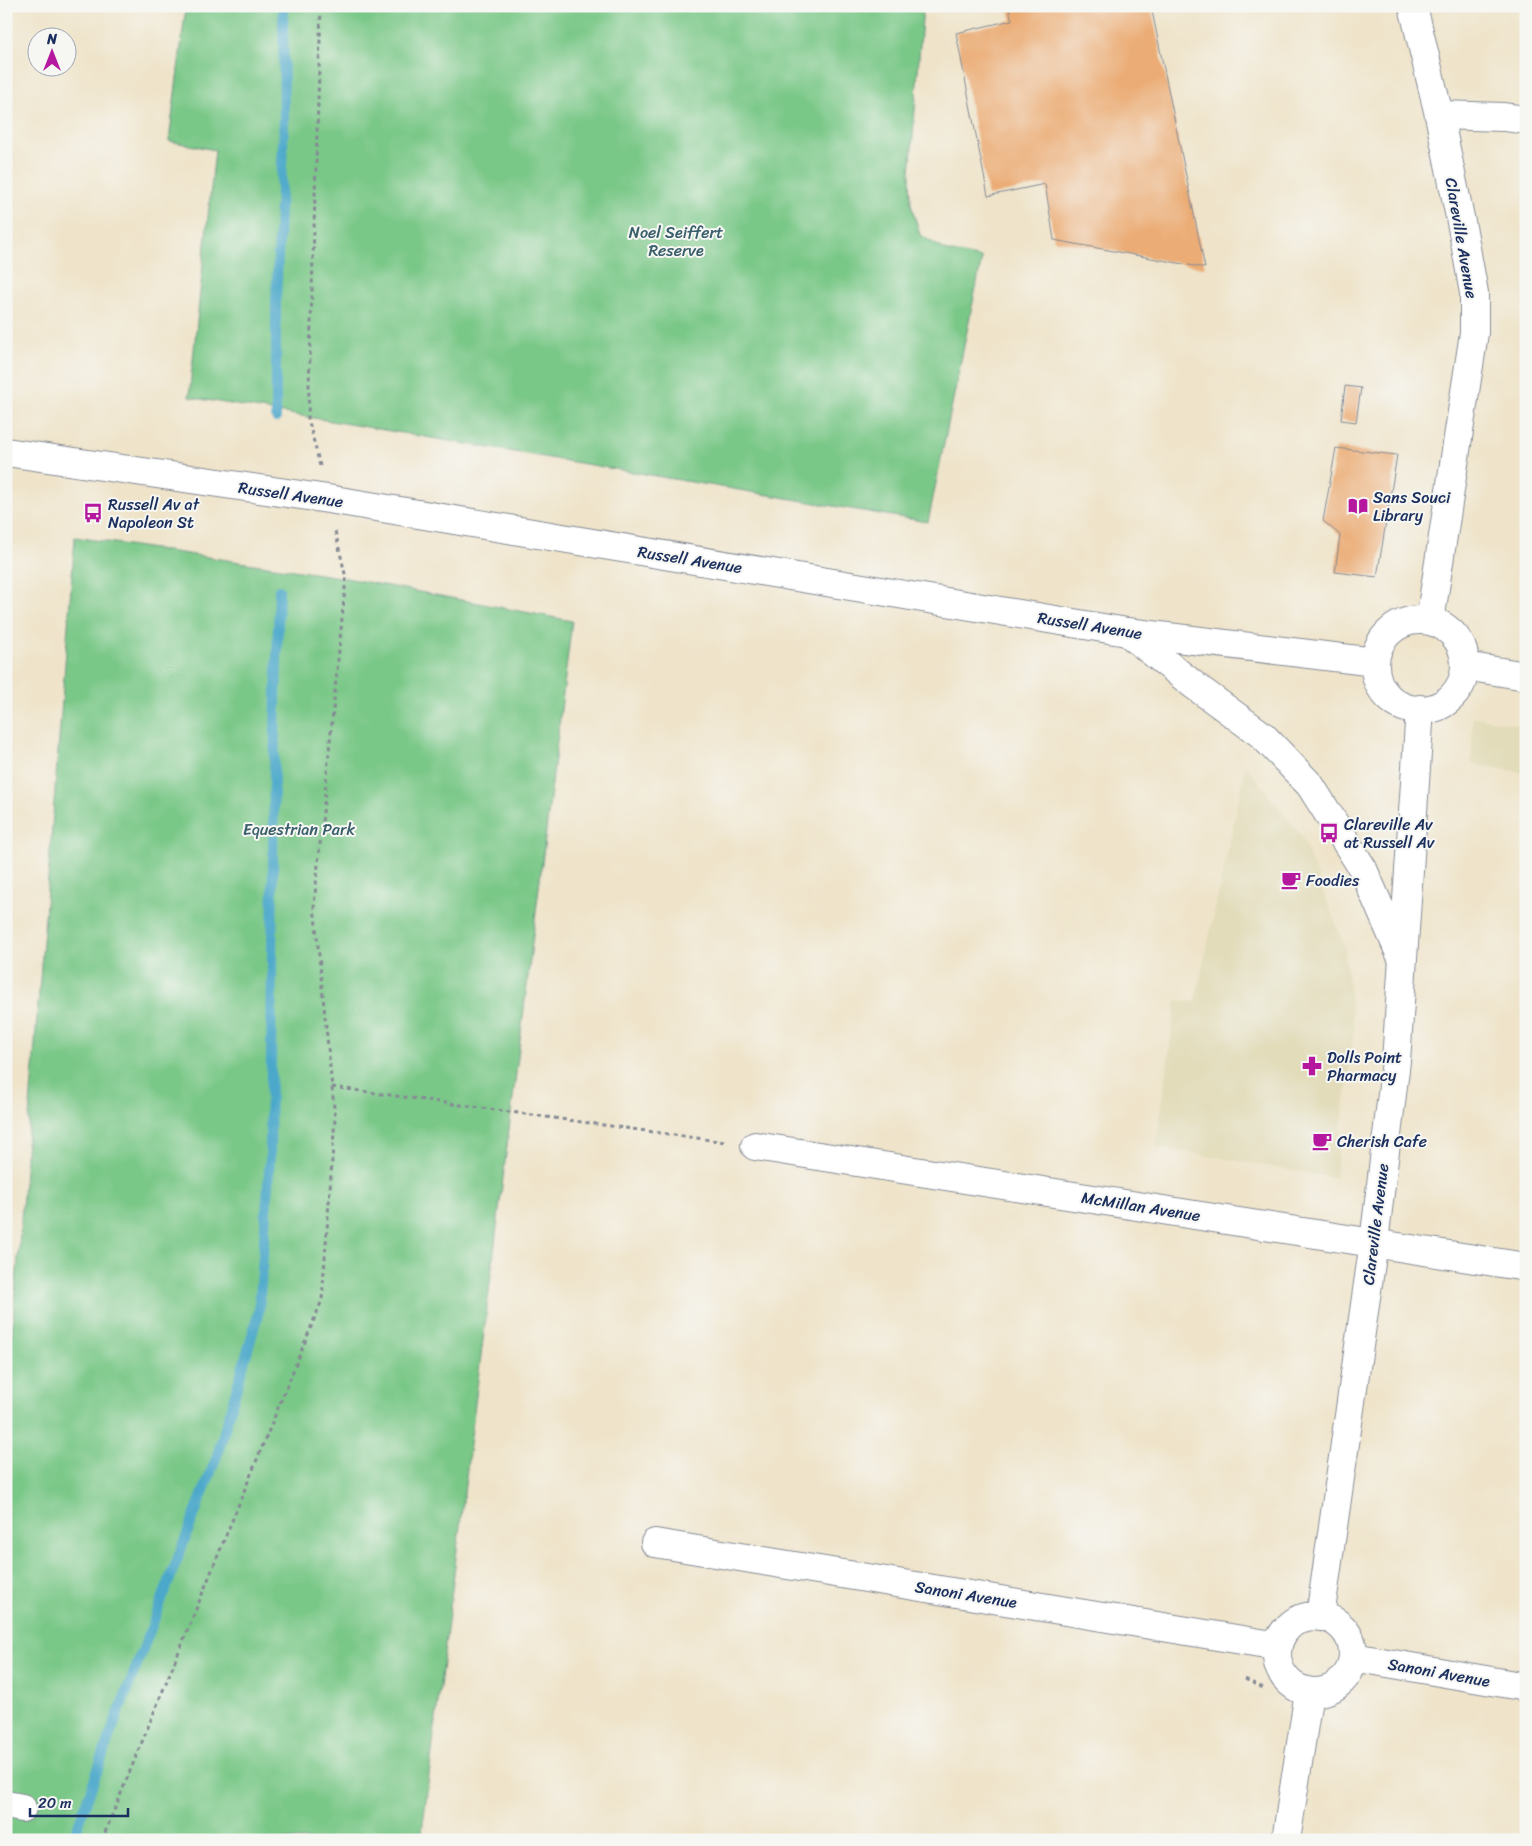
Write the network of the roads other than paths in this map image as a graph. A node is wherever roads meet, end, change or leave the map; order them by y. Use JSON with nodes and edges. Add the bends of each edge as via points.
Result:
{"nodes":[{"id":1,"x":1413,"y":6,"type":"edge"},
{"id":2,"x":1439,"y":115,"type":"junction"},
{"id":3,"x":1526,"y":120,"type":"edge"},
{"id":4,"x":6,"y":452,"type":"edge"},
{"id":5,"x":1430,"y":621,"type":"junction"},
{"id":6,"x":1127,"y":632,"type":"junction"},
{"id":7,"x":1375,"y":662,"type":"junction"},
{"id":8,"x":1465,"y":666,"type":"junction"},
{"id":9,"x":1526,"y":676,"type":"edge"},
{"id":10,"x":1420,"y":709,"type":"junction"},
{"id":11,"x":1403,"y":960,"type":"junction"},
{"id":12,"x":755,"y":1146,"type":"road end"},
{"id":13,"x":1374,"y":1242,"type":"junction"},
{"id":14,"x":1526,"y":1267,"type":"edge"},
{"id":15,"x":655,"y":1543,"type":"dead end"},
{"id":16,"x":1320,"y":1617,"type":"junction"},
{"id":17,"x":1278,"y":1646,"type":"junction"},
{"id":18,"x":1353,"y":1657,"type":"junction"},
{"id":19,"x":1526,"y":1687,"type":"edge"},
{"id":20,"x":1309,"y":1692,"type":"junction"},
{"id":21,"x":1286,"y":1840,"type":"edge"}],
"edges":[{"from":1,"to":2,"type":"street","name":"Clareville Avenue"},
{"from":2,"to":3,"type":"street"},
{"from":2,"to":5,"type":"street","name":"Clareville Avenue","via":[[1474,293],[1474,333]]},
{"from":4,"to":6,"type":"street","name":"Russell Avenue","via":[[328,499]]},
{"from":5,"to":7,"type":"street","via":[[1411,621],[1393,629],[1380,644]]},
{"from":5,"to":8,"type":"street","via":[[1444,627],[1456,638],[1463,651]]},
{"from":6,"to":7,"type":"street","name":"Russell Avenue"},
{"from":6,"to":11,"type":"street","via":[[1262,735],[1310,785],[1363,869]]},
{"from":7,"to":10,"type":"street","via":[[1376,677],[1392,700]]},
{"from":8,"to":9,"type":"street"},
{"from":8,"to":10,"type":"street","via":[[1456,692],[1434,708]]},
{"from":10,"to":11,"type":"street","name":"Clareville Avenue"},
{"from":11,"to":13,"type":"street","name":"Clareville Avenue","via":[[1396,1061]]},
{"from":12,"to":13,"type":"street","name":"McMillan Avenue"},
{"from":13,"to":14,"type":"street","name":"McMillan Avenue"},
{"from":13,"to":16,"type":"street","name":"Clareville Avenue"},
{"from":15,"to":17,"type":"street","name":"Sanoni Avenue"},
{"from":16,"to":17,"type":"street","via":[[1298,1620],[1289,1626]]},
{"from":16,"to":18,"type":"street","via":[[1331,1620],[1344,1631],[1352,1646]]},
{"from":17,"to":20,"type":"street","via":[[1280,1670],[1297,1687]]},
{"from":18,"to":19,"type":"street","name":"Sanoni Avenue"},
{"from":18,"to":20,"type":"street","via":[[1343,1680],[1321,1692]]},
{"from":20,"to":21,"type":"street"}]}
